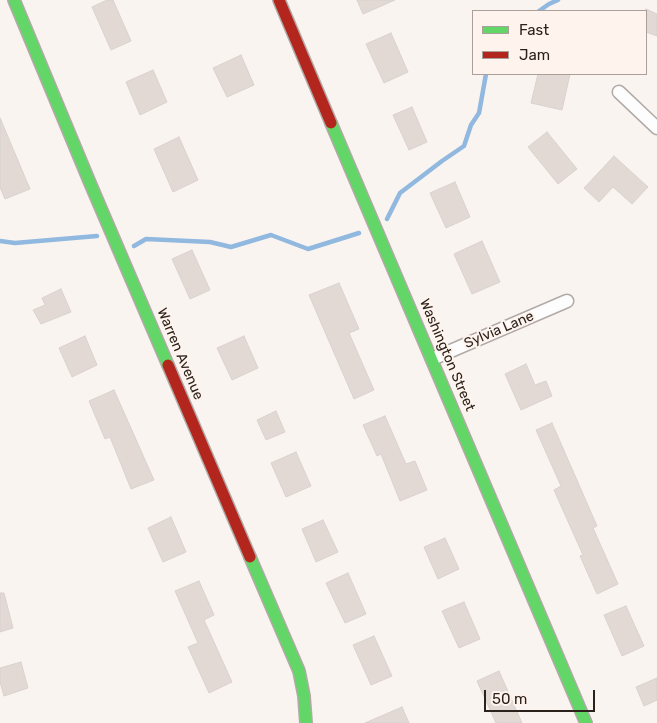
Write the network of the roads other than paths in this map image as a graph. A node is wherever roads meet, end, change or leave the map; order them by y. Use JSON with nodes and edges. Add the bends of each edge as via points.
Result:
{"nodes":[{"id":1,"x":14,"y":0,"type":"edge"},
{"id":2,"x":279,"y":0,"type":"edge"},
{"id":3,"x":619,"y":92,"type":"dead end"},
{"id":4,"x":657,"y":128,"type":"edge"},
{"id":5,"x":567,"y":301,"type":"dead end"},
{"id":6,"x":432,"y":359,"type":"junction"},
{"id":7,"x":306,"y":723,"type":"edge"},
{"id":8,"x":586,"y":723,"type":"edge"}],
"edges":[{"from":1,"to":7,"type":"street","name":"Warren Avenue","via":[[292,652],[304,696]]},
{"from":2,"to":6,"type":"street","name":"Washington Street"},
{"from":3,"to":4,"type":"street"},
{"from":5,"to":6,"type":"street","name":"Sylvia Lane"},
{"from":6,"to":8,"type":"street","name":"Washington Street"}]}
